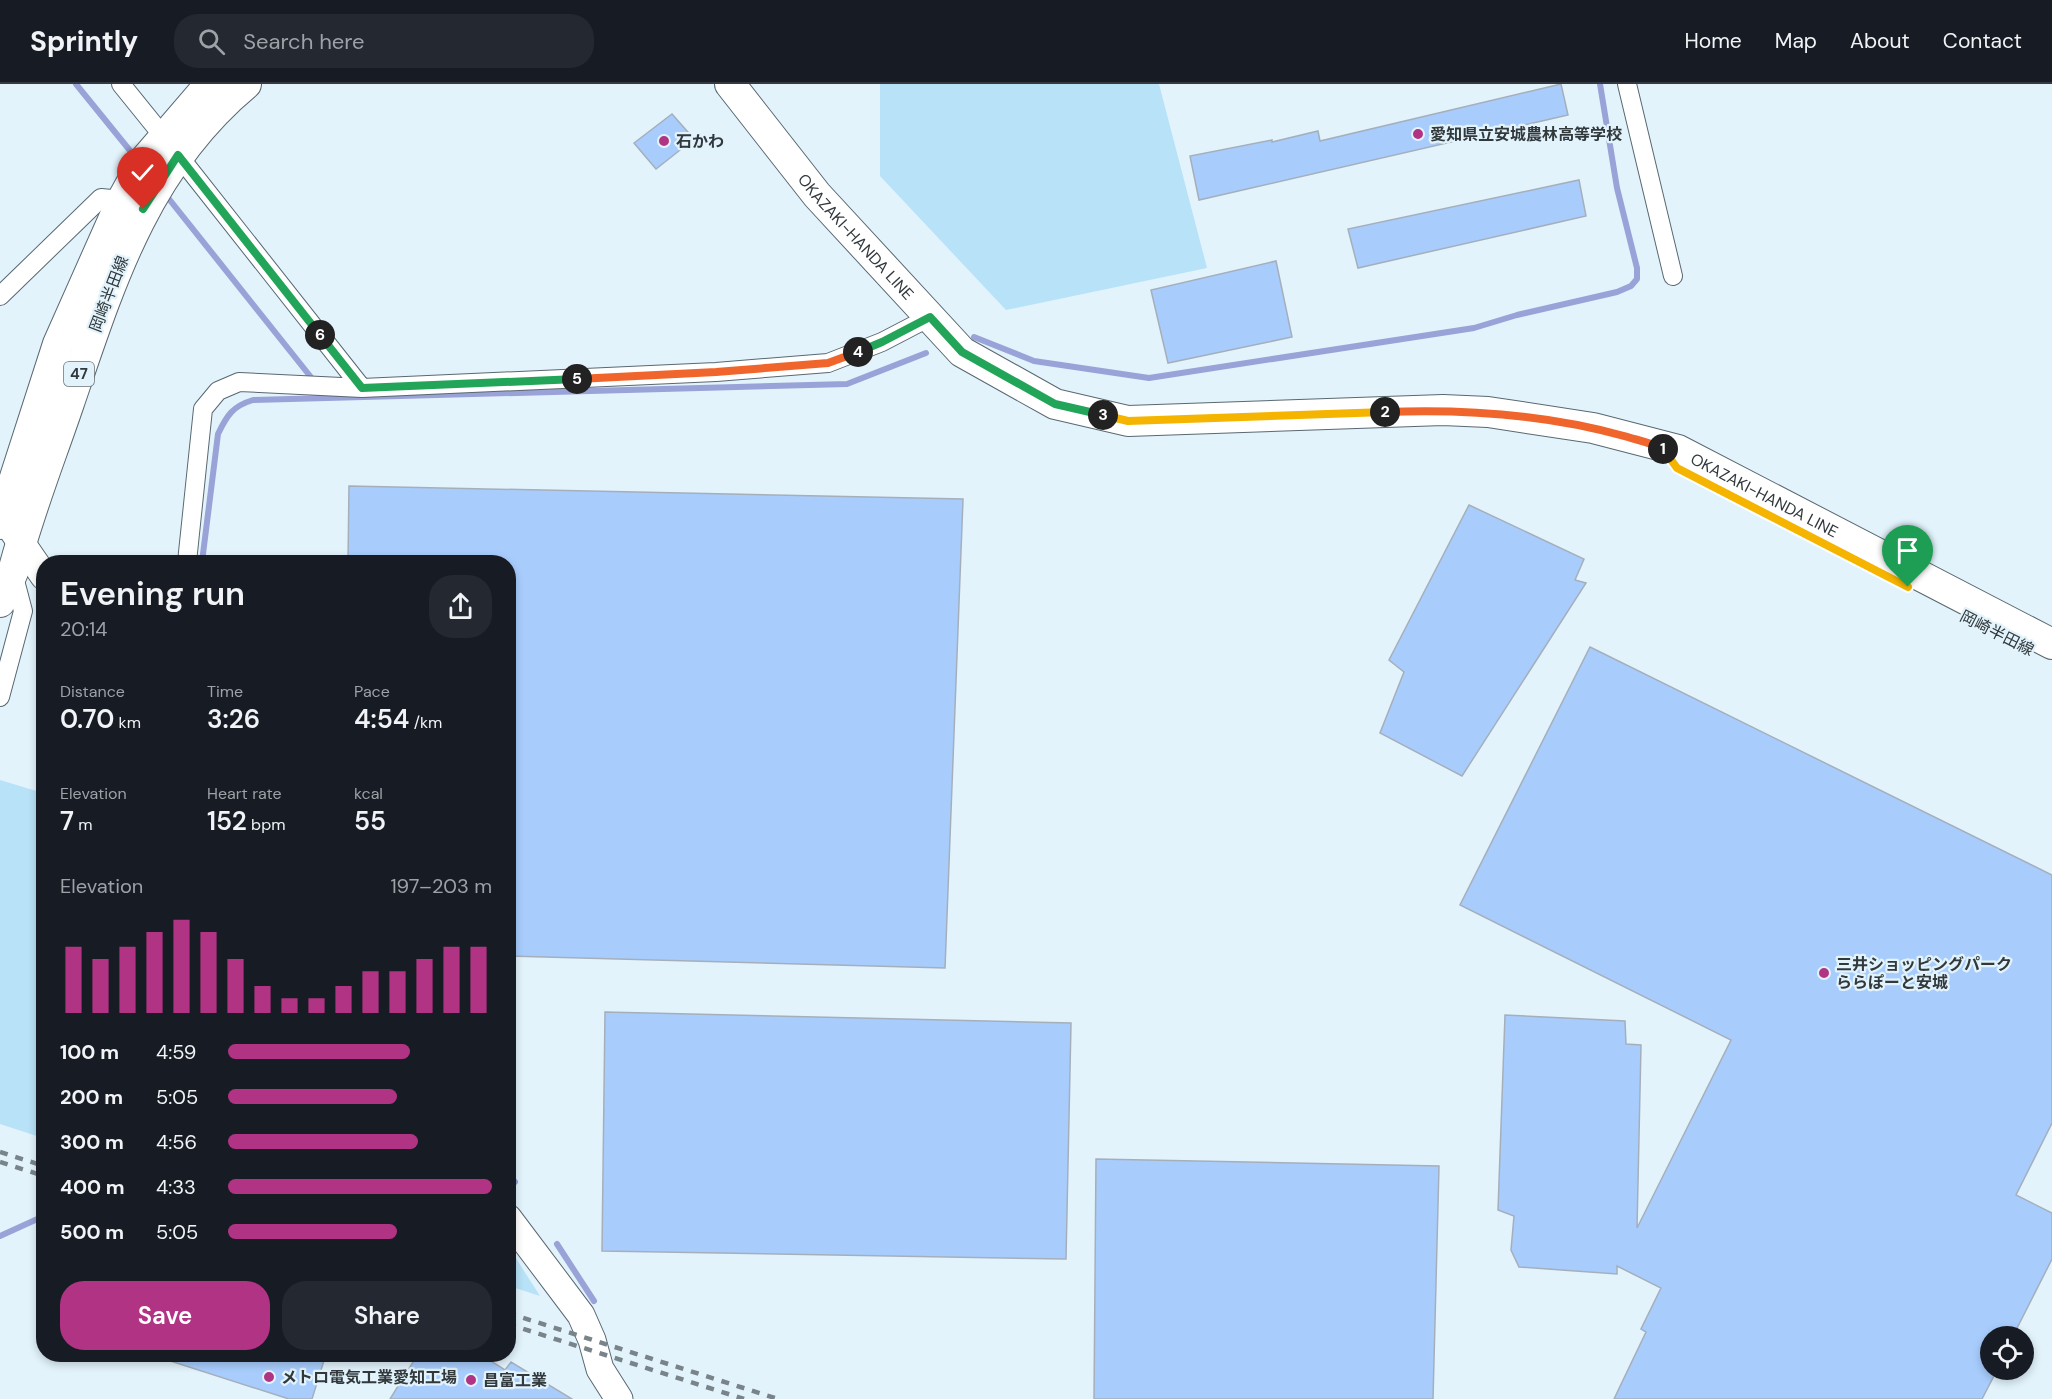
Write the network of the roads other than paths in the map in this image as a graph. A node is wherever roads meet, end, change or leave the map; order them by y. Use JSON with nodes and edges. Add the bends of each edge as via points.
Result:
{"nodes":[{"id":1,"x":121,"y":84,"type":"edge"},
{"id":2,"x":210,"y":84,"type":"edge"},
{"id":3,"x":246,"y":84,"type":"edge"},
{"id":4,"x":730,"y":84,"type":"edge"},
{"id":5,"x":1627,"y":84,"type":"edge"},
{"id":6,"x":171,"y":146,"type":"junction"},
{"id":7,"x":122,"y":200,"type":"junction"},
{"id":8,"x":1673,"y":276,"type":"dead end"},
{"id":9,"x":0,"y":296,"type":"edge"},
{"id":10,"x":930,"y":317,"type":"junction"},
{"id":11,"x":362,"y":388,"type":"junction"},
{"id":12,"x":1662,"y":447,"type":"junction"},
{"id":13,"x":6,"y":523,"type":"edge"},
{"id":14,"x":189,"y":555,"type":"edge"},
{"id":15,"x":36,"y":565,"type":"edge"},
{"id":16,"x":13,"y":572,"type":"junction"},
{"id":17,"x":0,"y":602,"type":"edge"},
{"id":18,"x":2052,"y":644,"type":"edge"},
{"id":19,"x":2052,"y":661,"type":"edge"},
{"id":20,"x":0,"y":698,"type":"edge"},
{"id":21,"x":516,"y":1228,"type":"edge"},
{"id":22,"x":619,"y":1399,"type":"edge"}],
"edges":[{"from":1,"to":6,"type":"street"},
{"from":2,"to":6,"type":"main road","name":"岡崎半田線","number":"47"},
{"from":3,"to":6,"type":"main road","name":"岡崎半田線","number":"47"},
{"from":4,"to":10,"type":"main road","name":"OKAZAKI-HANDA LINE","via":[[817,195]]},
{"from":5,"to":8,"type":"street"},
{"from":6,"to":7,"type":"main road","name":"岡崎半田線","number":"47","via":[[143,162]]},
{"from":6,"to":11,"type":"street"},
{"from":6,"to":13,"type":"main road","name":"岡崎半田線","number":"47"},
{"from":7,"to":9,"type":"street","via":[[101,198]]},
{"from":7,"to":13,"type":"main road","name":"岡崎半田線","number":"47","via":[[58,344]]},
{"from":10,"to":11,"type":"street","via":[[882,342],[828,363]]},
{"from":10,"to":12,"type":"main road","name":"OKAZAKI-HANDA LINE","via":[[962,352],[1055,404],[1128,421],[1443,410],[1488,412],[1593,428]]},
{"from":11,"to":14,"type":"street","via":[[239,382],[218,391],[203,409]]},
{"from":12,"to":18,"type":"main road","name":"OKAZAKI-HANDA LINE","via":[[1678,450]]},
{"from":12,"to":19,"type":"main road","name":"岡崎半田線","via":[[1677,468]]},
{"from":13,"to":15,"type":"street"},
{"from":13,"to":16,"type":"main road","name":"岡崎半田線","number":"47"},
{"from":16,"to":17,"type":"main road","name":"岡崎半田線","number":"47"},
{"from":16,"to":20,"type":"street","via":[[23,612]]},
{"from":21,"to":22,"type":"street","via":[[582,1315],[600,1370]]}]}
